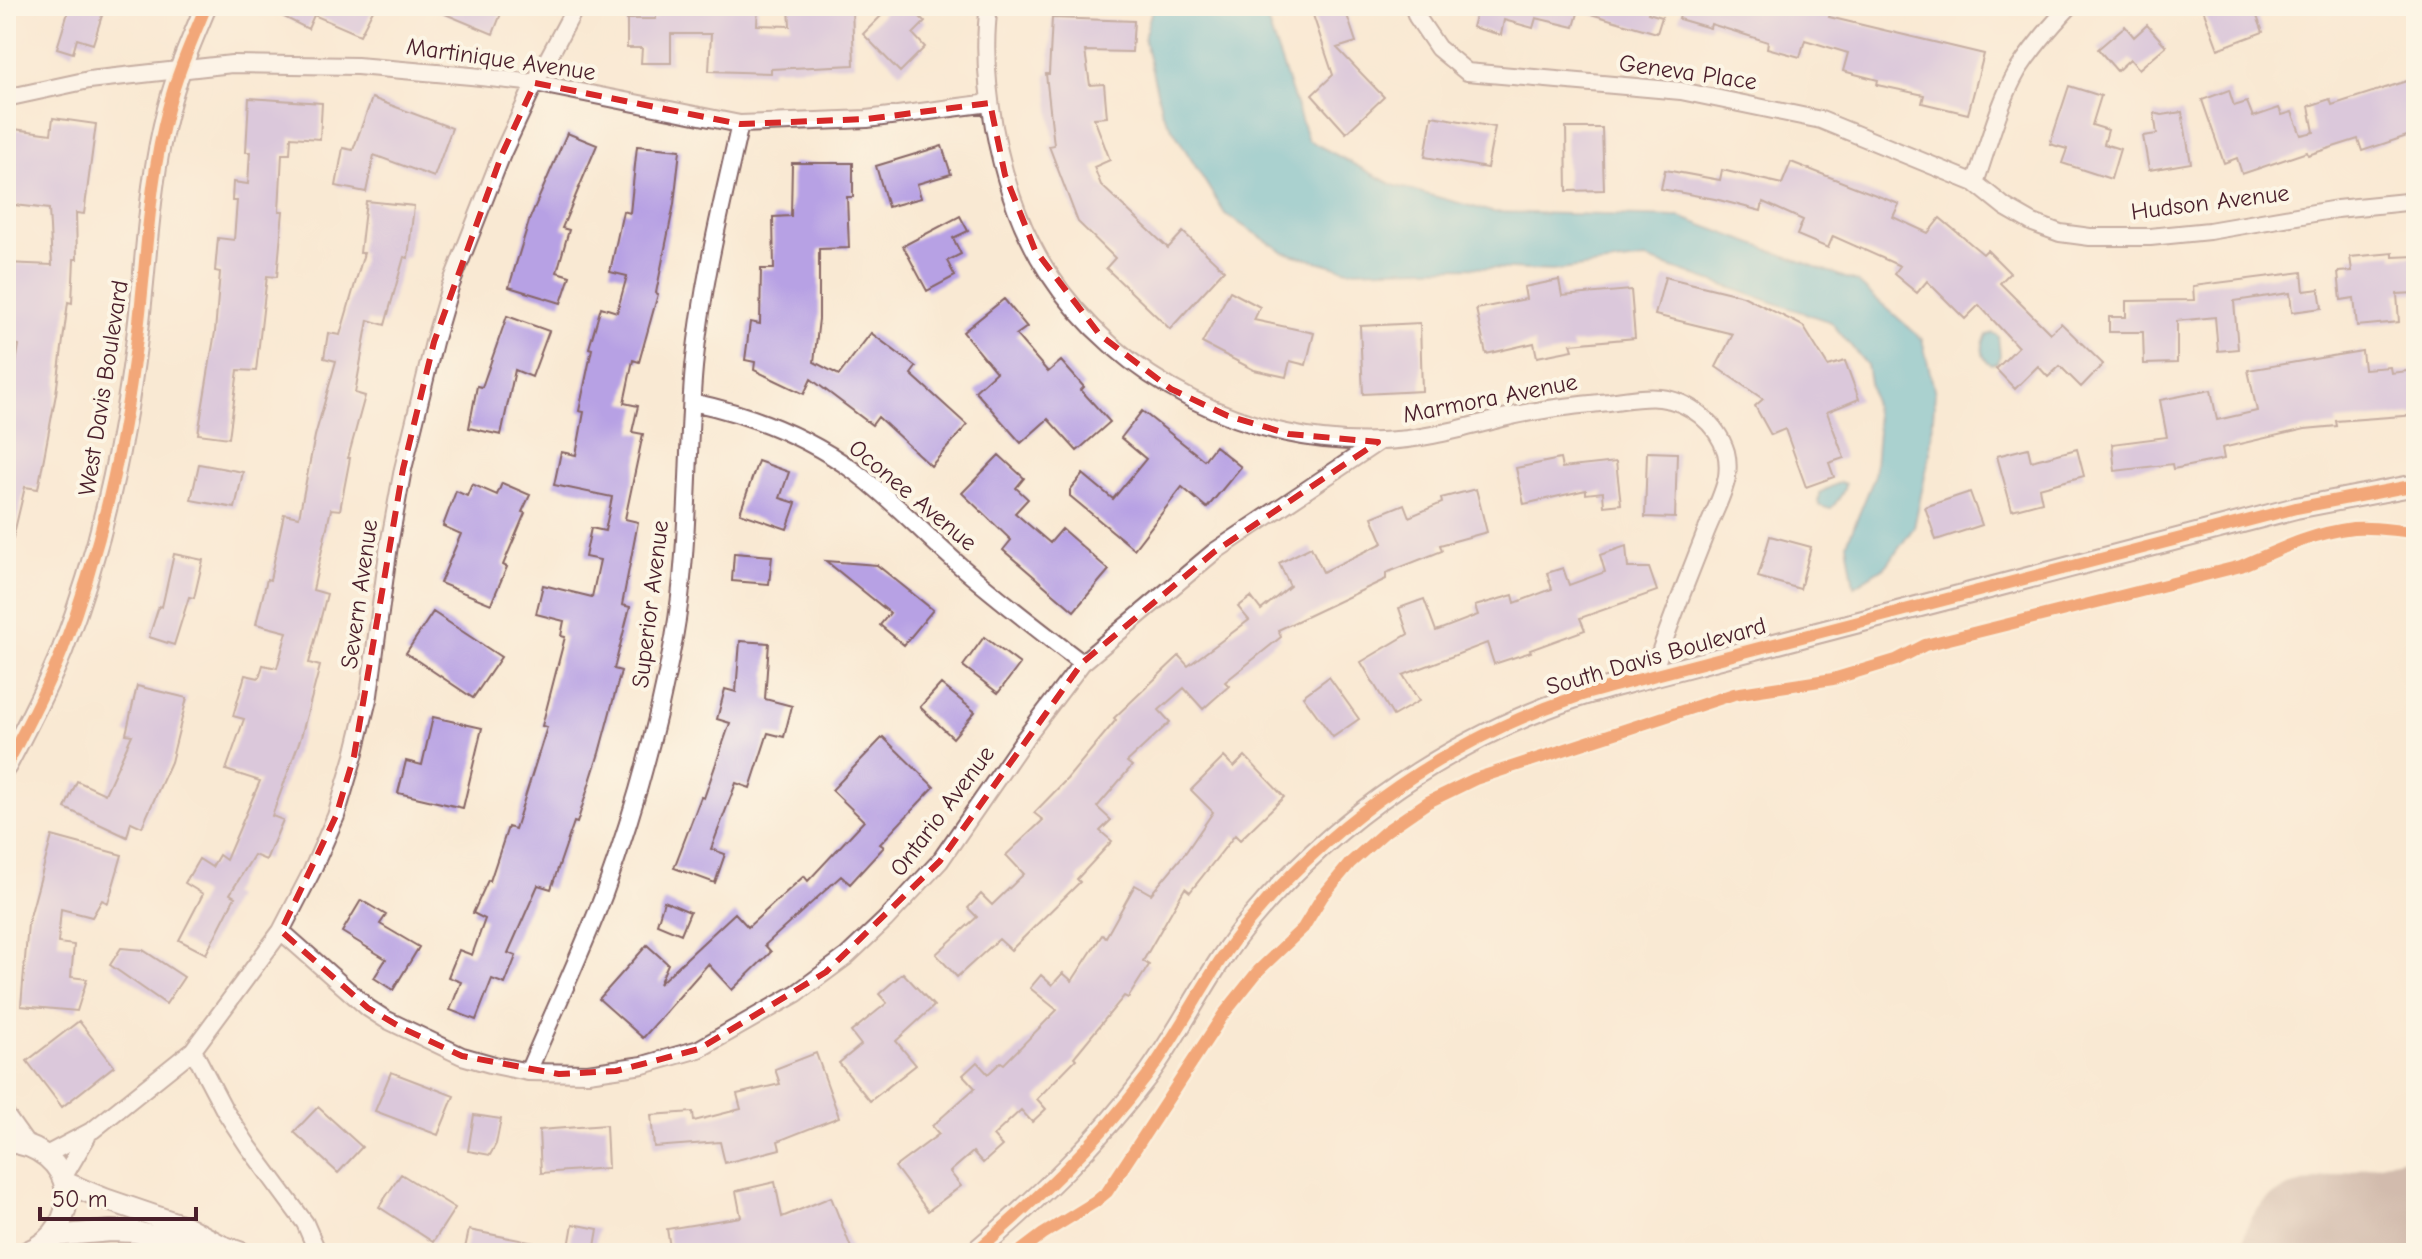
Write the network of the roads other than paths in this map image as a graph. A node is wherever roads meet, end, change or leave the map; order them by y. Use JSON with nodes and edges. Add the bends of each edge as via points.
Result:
{"nodes":[{"id":1,"x":206,"y":6,"type":"edge"},
{"id":2,"x":576,"y":6,"type":"edge"},
{"id":3,"x":989,"y":6,"type":"edge"},
{"id":4,"x":1413,"y":6,"type":"edge"},
{"id":5,"x":2070,"y":6,"type":"edge"},
{"id":6,"x":180,"y":69,"type":"junction"},
{"id":7,"x":535,"y":83,"type":"junction"},
{"id":8,"x":6,"y":98,"type":"edge"},
{"id":9,"x":990,"y":103,"type":"junction"},
{"id":10,"x":740,"y":124,"type":"junction"},
{"id":11,"x":1975,"y":183,"type":"junction"},
{"id":12,"x":2416,"y":201,"type":"edge"},
{"id":13,"x":692,"y":402,"type":"junction"},
{"id":14,"x":1378,"y":442,"type":"junction"},
{"id":15,"x":2416,"y":485,"type":"edge"},
{"id":16,"x":1082,"y":663,"type":"junction"},
{"id":17,"x":1652,"y":676,"type":"junction"},
{"id":18,"x":6,"y":766,"type":"edge"},
{"id":19,"x":281,"y":931,"type":"junction"},
{"id":20,"x":193,"y":1050,"type":"junction"},
{"id":21,"x":528,"y":1072,"type":"junction"},
{"id":22,"x":6,"y":1119,"type":"edge"},
{"id":23,"x":93,"y":1130,"type":"junction"},
{"id":24,"x":15,"y":1142,"type":"edge"},
{"id":25,"x":46,"y":1155,"type":"junction"},
{"id":26,"x":64,"y":1180,"type":"junction"},
{"id":27,"x":53,"y":1236,"type":"junction"},
{"id":28,"x":222,"y":1246,"type":"junction"},
{"id":29,"x":25,"y":1253,"type":"edge"},
{"id":30,"x":242,"y":1253,"type":"edge"},
{"id":31,"x":318,"y":1253,"type":"edge"},
{"id":32,"x":974,"y":1253,"type":"edge"}],
"edges":[{"from":1,"to":6,"type":"street","name":"West Davis Boulevard"},
{"from":2,"to":7,"type":"street","name":"Severn Avenue"},
{"from":3,"to":9,"type":"street","name":"Marmora Avenue"},
{"from":4,"to":11,"type":"street","name":"Geneva Place","via":[[1438,48],[1467,72],[1681,91],[1750,104],[1821,120]]},
{"from":5,"to":11,"type":"street","via":[[2018,70]]},
{"from":6,"to":7,"type":"street","name":"Martinique Avenue","via":[[232,64],[357,66]]},
{"from":6,"to":8,"type":"street","name":"Martinique Avenue","via":[[89,80]]},
{"from":6,"to":18,"type":"street","name":"West Davis Boulevard","via":[[160,145],[137,339],[104,518],[61,653]]},
{"from":7,"to":10,"type":"street","name":"Martinique Avenue"},
{"from":7,"to":19,"type":"street","name":"Severn Avenue","via":[[470,232],[438,328],[403,469],[369,695],[354,756],[336,816]]},
{"from":9,"to":10,"type":"street","name":"Martinique Avenue","via":[[867,119]]},
{"from":9,"to":14,"type":"street","name":"Marmora Avenue","via":[[1005,175],[1035,250],[1060,291],[1100,335],[1171,389],[1228,416],[1289,434]]},
{"from":10,"to":13,"type":"street","name":"Superior Avenue","via":[[708,264]]},
{"from":11,"to":12,"type":"street","name":"Hudson Avenue","via":[[2033,223],[2090,237],[2209,231]]},
{"from":13,"to":16,"type":"street","name":"Oconee Avenue","via":[[772,427],[854,471],[988,590]]},
{"from":13,"to":21,"type":"street","name":"Superior Avenue","via":[[682,573],[660,711],[604,895]]},
{"from":14,"to":16,"type":"street","name":"Ontario Avenue","via":[[1214,552]]},
{"from":14,"to":17,"type":"street","name":"Marmora Avenue","via":[[1426,438],[1560,407],[1647,398],[1686,405],[1703,418],[1726,451],[1726,480]]},
{"from":15,"to":17,"type":"street","name":"South Davis Boulevard","via":[[2296,508]]},
{"from":16,"to":21,"type":"street","name":"Ontario Avenue","via":[[940,861],[826,972],[699,1049],[616,1071]]},
{"from":17,"to":32,"type":"street","name":"South Davis Boulevard","via":[[1575,698],[1473,741],[1406,779],[1340,831],[1250,920],[1147,1075],[1107,1124]]},
{"from":19,"to":20,"type":"street","name":"Severn Avenue"},
{"from":19,"to":21,"type":"street","name":"Ontario Avenue","via":[[385,1019],[462,1056]]},
{"from":20,"to":23,"type":"street","name":"Severn Avenue"},
{"from":20,"to":31,"type":"street","via":[[232,1122],[305,1223]]},
{"from":22,"to":24,"type":"street"},
{"from":23,"to":25,"type":"street","name":"Severn Avenue"},
{"from":23,"to":26,"type":"street","name":"Severn Avenue"},
{"from":24,"to":25,"type":"street"},
{"from":25,"to":26,"type":"street"},
{"from":26,"to":27,"type":"street","via":[[64,1216]]},
{"from":26,"to":28,"type":"street","via":[[187,1227]]},
{"from":27,"to":28,"type":"street","via":[[136,1232],[191,1246]]},
{"from":27,"to":29,"type":"street"},
{"from":28,"to":30,"type":"street"}]}
